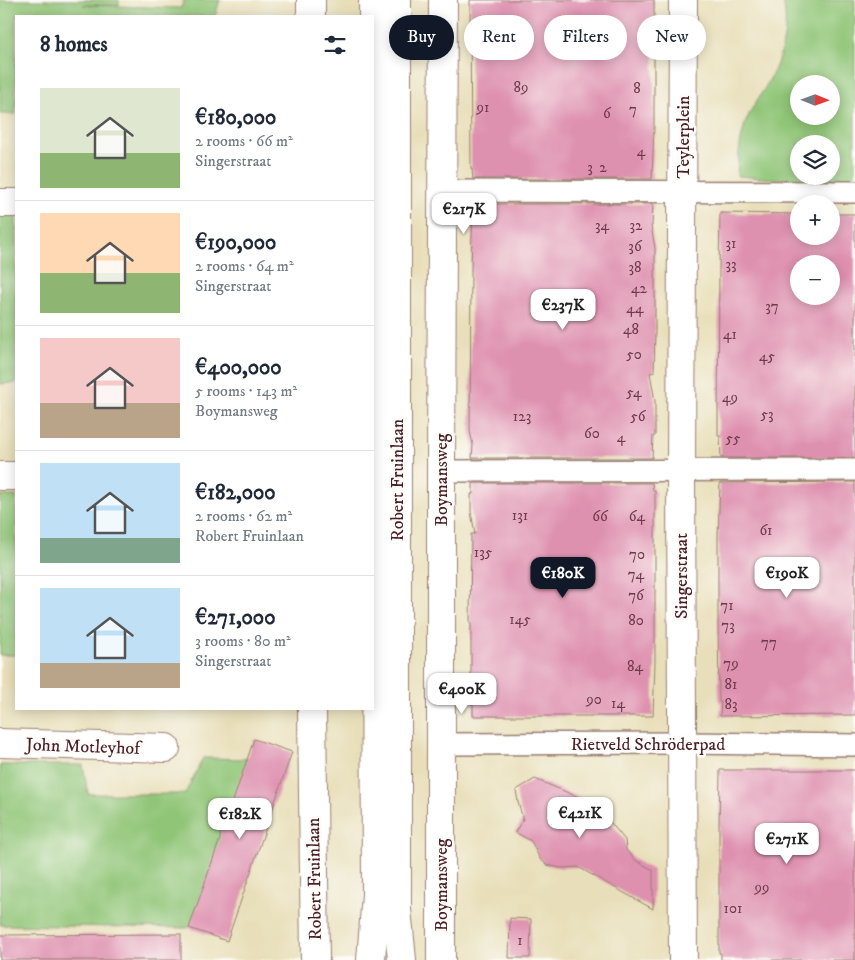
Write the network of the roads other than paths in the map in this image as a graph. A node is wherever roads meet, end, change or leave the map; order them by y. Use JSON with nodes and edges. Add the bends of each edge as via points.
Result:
{"nodes":[{"id":1,"x":310,"y":0,"type":"edge"},
{"id":2,"x":373,"y":0,"type":"edge"},
{"id":3,"x":397,"y":0,"type":"edge"},
{"id":4,"x":443,"y":0,"type":"edge"},
{"id":5,"x":683,"y":0,"type":"edge"},
{"id":6,"x":311,"y":15,"type":"edge"},
{"id":7,"x":373,"y":15,"type":"edge"},
{"id":8,"x":443,"y":191,"type":"junction"},
{"id":9,"x":683,"y":192,"type":"junction"},
{"id":10,"x":855,"y":192,"type":"edge"},
{"id":11,"x":0,"y":202,"type":"edge"},
{"id":12,"x":15,"y":203,"type":"edge"},
{"id":13,"x":374,"y":298,"type":"edge"},
{"id":14,"x":855,"y":470,"type":"edge"},
{"id":15,"x":441,"y":471,"type":"junction"},
{"id":16,"x":681,"y":471,"type":"junction"},
{"id":17,"x":0,"y":476,"type":"edge"},
{"id":18,"x":15,"y":476,"type":"edge"},
{"id":19,"x":312,"y":710,"type":"edge"},
{"id":20,"x":0,"y":743,"type":"edge"},
{"id":21,"x":681,"y":743,"type":"junction"},
{"id":22,"x":441,"y":744,"type":"junction"},
{"id":23,"x":855,"y":745,"type":"edge"},
{"id":24,"x":166,"y":748,"type":"dead end"},
{"id":25,"x":315,"y":960,"type":"edge"},
{"id":26,"x":371,"y":960,"type":"edge"},
{"id":27,"x":402,"y":960,"type":"edge"},
{"id":28,"x":441,"y":960,"type":"edge"},
{"id":29,"x":683,"y":960,"type":"edge"}],
"edges":[{"from":1,"to":6,"type":"street"},
{"from":2,"to":7,"type":"street","name":"Robert Fruinlaan"},
{"from":3,"to":27,"type":"street","name":"Robert Fruinlaan","via":[[397,909]]},
{"from":4,"to":8,"type":"street","name":"Boymansweg"},
{"from":5,"to":9,"type":"street","name":"Teylerplein"},
{"from":8,"to":9,"type":"street"},
{"from":8,"to":15,"type":"street","name":"Boymansweg"},
{"from":9,"to":10,"type":"street","name":"Teylerplein"},
{"from":9,"to":16,"type":"street","name":"Singerstraat"},
{"from":11,"to":12,"type":"street"},
{"from":13,"to":26,"type":"street","name":"Robert Fruinlaan","via":[[376,894]]},
{"from":14,"to":16,"type":"street"},
{"from":15,"to":16,"type":"street"},
{"from":15,"to":22,"type":"street","name":"Boymansweg"},
{"from":16,"to":21,"type":"street","name":"Singerstraat"},
{"from":17,"to":18,"type":"street"},
{"from":19,"to":25,"type":"street","name":"Robert Fruinlaan"},
{"from":20,"to":24,"type":"street","name":"John Motleyhof"},
{"from":21,"to":22,"type":"street","name":"Rietveld Schröderpad"},
{"from":21,"to":23,"type":"street","name":"Rietveld Schröderpad"},
{"from":21,"to":29,"type":"street","name":"Singerstraat"},
{"from":22,"to":28,"type":"street","name":"Boymansweg"}]}
